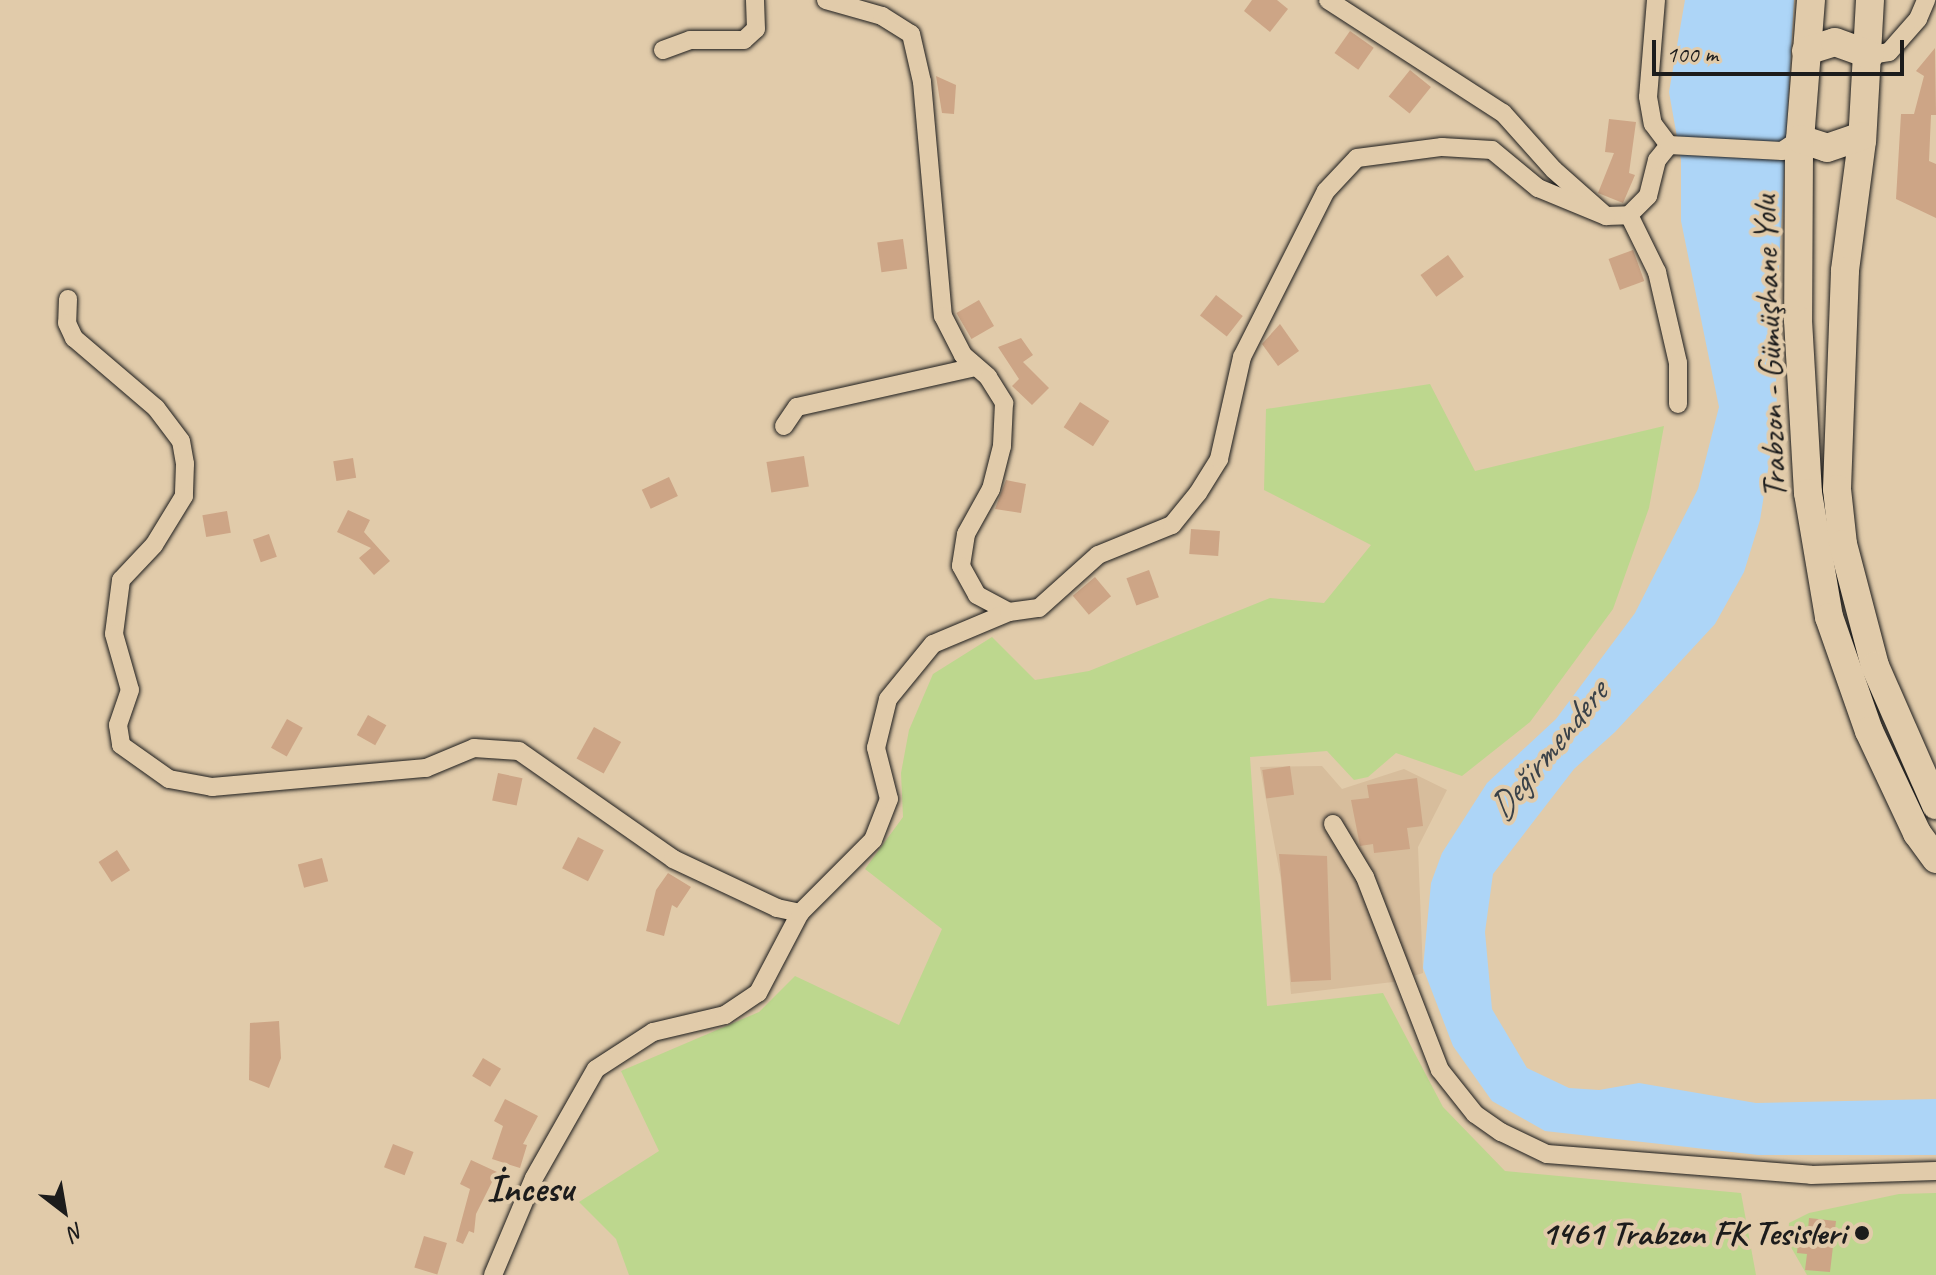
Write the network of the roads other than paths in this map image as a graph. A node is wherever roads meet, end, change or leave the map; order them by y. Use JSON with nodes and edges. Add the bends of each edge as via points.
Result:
{"nodes":[{"id":1,"x":755,"y":0,"type":"edge"},
{"id":2,"x":826,"y":0,"type":"edge"},
{"id":3,"x":1328,"y":0,"type":"edge"},
{"id":4,"x":1656,"y":0,"type":"edge"},
{"id":5,"x":1811,"y":0,"type":"edge"},
{"id":6,"x":1870,"y":0,"type":"edge"},
{"id":7,"x":1926,"y":0,"type":"edge"},
{"id":8,"x":663,"y":50,"type":"dead end"},
{"id":9,"x":1806,"y":51,"type":"junction"},
{"id":10,"x":1870,"y":55,"type":"junction"},
{"id":11,"x":1862,"y":136,"type":"junction"},
{"id":12,"x":1669,"y":145,"type":"junction"},
{"id":13,"x":1791,"y":145,"type":"junction"},
{"id":14,"x":1629,"y":215,"type":"junction"},
{"id":15,"x":1606,"y":216,"type":"junction"},
{"id":16,"x":68,"y":299,"type":"dead end"},
{"id":17,"x":976,"y":367,"type":"junction"},
{"id":18,"x":1678,"y":404,"type":"dead end"},
{"id":19,"x":784,"y":426,"type":"dead end"},
{"id":20,"x":1009,"y":612,"type":"junction"},
{"id":21,"x":1936,"y":805,"type":"edge"},
{"id":22,"x":1333,"y":824,"type":"dead end"},
{"id":23,"x":1936,"y":859,"type":"edge"},
{"id":24,"x":800,"y":913,"type":"junction"},
{"id":25,"x":1936,"y":1171,"type":"edge"},
{"id":26,"x":493,"y":1275,"type":"edge"}],
"edges":[{"from":1,"to":8,"type":"street","via":[[756,29],[744,40],[690,40]]},
{"from":2,"to":17,"type":"street","via":[[882,16],[911,34],[922,82],[943,316],[963,355]]},
{"from":3,"to":15,"type":"street","via":[[1503,113],[1554,170]]},
{"from":4,"to":12,"type":"street","via":[[1648,97],[1653,124]]},
{"from":5,"to":9,"type":"highway","name":"Trabzon - Gümüşhane Yolu"},
{"from":6,"to":10,"type":"highway","name":"Trabzon - Gümüşhane Yolu"},
{"from":7,"to":10,"type":"street","via":[[1918,19],[1889,52]]},
{"from":9,"to":10,"type":"highway","via":[[1835,42]]},
{"from":9,"to":13,"type":"highway","name":"Trabzon - Gümüşhane Yolu"},
{"from":10,"to":11,"type":"highway","name":"Trabzon - Gümüşhane Yolu"},
{"from":11,"to":13,"type":"highway","via":[[1827,148]]},
{"from":11,"to":21,"type":"highway","name":"Trabzon - Gümüşhane Yolu","via":[[1845,271],[1837,489],[1843,544],[1875,666]]},
{"from":12,"to":13,"type":"street"},
{"from":12,"to":14,"type":"street","via":[[1657,160],[1648,196]]},
{"from":13,"to":23,"type":"highway","name":"Trabzon - Gümüşhane Yolu","via":[[1801,408],[1808,493],[1829,617],[1869,731],[1917,833]]},
{"from":14,"to":15,"type":"street"},
{"from":14,"to":18,"type":"street","via":[[1657,272],[1678,363]]},
{"from":15,"to":20,"type":"street","via":[[1538,188],[1492,150],[1442,147],[1357,158],[1326,191],[1242,357],[1219,459],[1198,493],[1172,525],[1098,555],[1039,608]]},
{"from":16,"to":24,"type":"street","via":[[67,323],[74,338],[156,408],[181,441],[185,464],[184,496],[154,545],[121,580],[114,634],[130,690],[118,725],[121,745],[169,779],[212,787],[426,768],[474,748],[519,751],[673,859],[777,908]]},
{"from":17,"to":19,"type":"street","via":[[797,407]]},
{"from":17,"to":20,"type":"street","via":[[1004,403],[1002,446],[991,489],[966,534],[961,566],[977,595]]},
{"from":20,"to":24,"type":"street","via":[[933,644],[888,699],[876,748],[889,799],[873,840]]},
{"from":22,"to":25,"type":"street","via":[[1365,877],[1440,1070],[1464,1104],[1501,1132],[1547,1154],[1811,1175]]},
{"from":24,"to":26,"type":"street","via":[[758,993],[725,1015],[653,1032],[596,1069],[534,1178]]}]}
